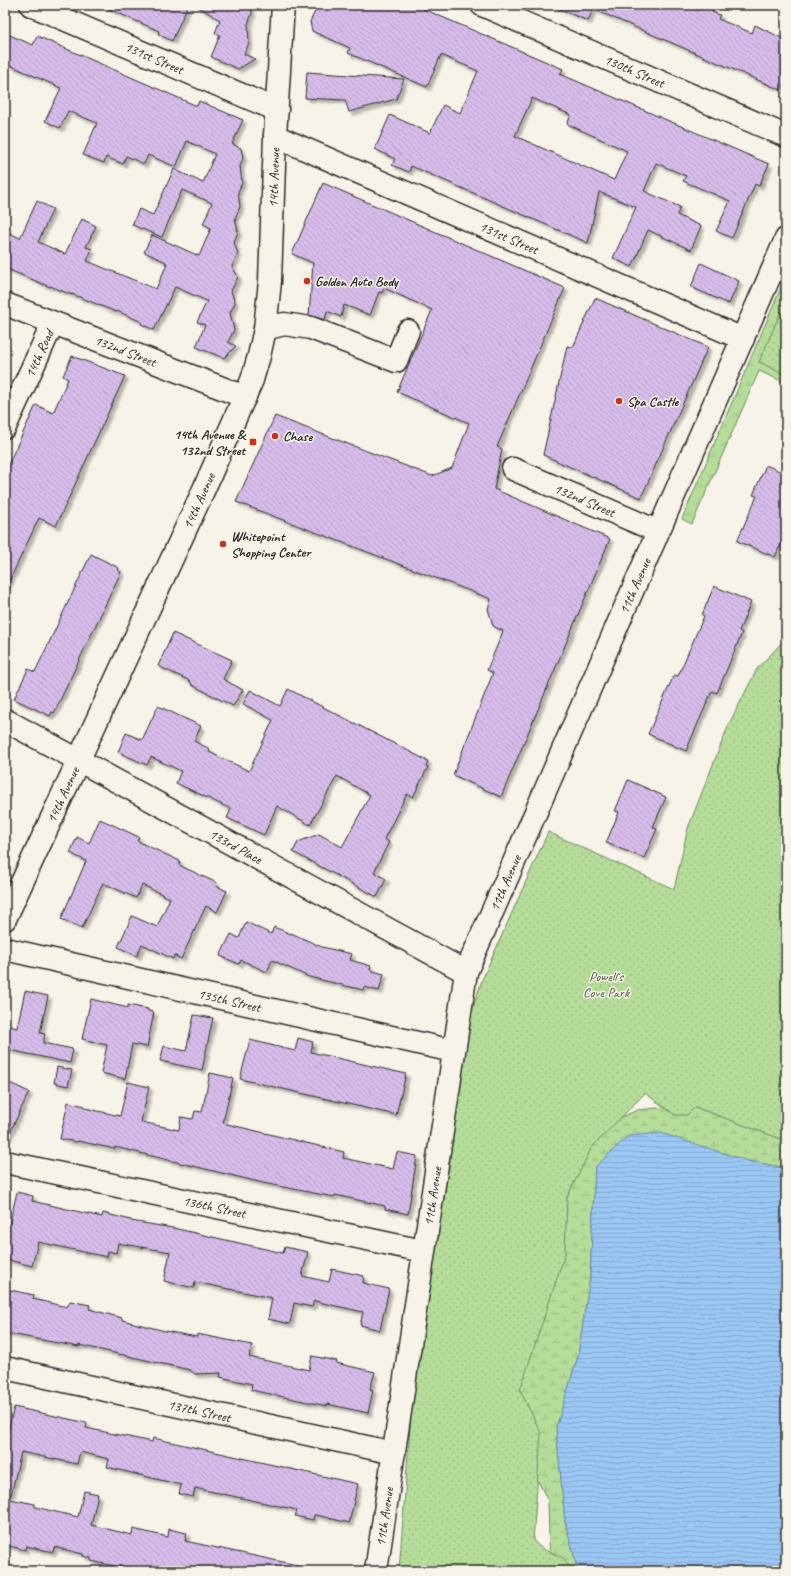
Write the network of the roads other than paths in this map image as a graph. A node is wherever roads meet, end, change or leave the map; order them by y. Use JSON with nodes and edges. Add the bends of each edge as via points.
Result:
{"nodes":[{"id":1,"x":31,"y":5,"type":"edge"},
{"id":2,"x":283,"y":5,"type":"edge"},
{"id":3,"x":482,"y":5,"type":"edge"},
{"id":4,"x":277,"y":110,"type":"junction"},
{"id":5,"x":275,"y":136,"type":"junction"},
{"id":6,"x":786,"y":136,"type":"edge"},
{"id":7,"x":786,"y":239,"type":"edge"},
{"id":8,"x":5,"y":304,"type":"edge"},
{"id":9,"x":53,"y":323,"type":"junction"},
{"id":10,"x":265,"y":329,"type":"junction"},
{"id":11,"x":408,"y":331,"type":"dead end"},
{"id":12,"x":743,"y":339,"type":"junction"},
{"id":13,"x":245,"y":397,"type":"junction"},
{"id":14,"x":5,"y":427,"type":"edge"},
{"id":15,"x":512,"y":469,"type":"dead end"},
{"id":16,"x":657,"y":531,"type":"junction"},
{"id":17,"x":5,"y":720,"type":"edge"},
{"id":18,"x":78,"y":761,"type":"junction"},
{"id":19,"x":5,"y":919,"type":"edge"},
{"id":20,"x":5,"y":949,"type":"edge"},
{"id":21,"x":466,"y":972,"type":"junction"},
{"id":22,"x":453,"y":1051,"type":"junction"},
{"id":23,"x":5,"y":1162,"type":"edge"},
{"id":24,"x":424,"y":1251,"type":"junction"},
{"id":25,"x":5,"y":1368,"type":"edge"},
{"id":26,"x":394,"y":1453,"type":"junction"},
{"id":27,"x":376,"y":1571,"type":"edge"}],
"edges":[{"from":1,"to":4,"type":"street","name":"131st Street"},
{"from":2,"to":4,"type":"street","name":"14th Avenue"},
{"from":3,"to":6,"type":"street","name":"130th Street"},
{"from":4,"to":5,"type":"street","name":"14th Avenue"},
{"from":5,"to":10,"type":"street","name":"14th Avenue","via":[[270,281]]},
{"from":5,"to":12,"type":"street","name":"131st Street"},
{"from":7,"to":12,"type":"street","name":"11th Avenue"},
{"from":8,"to":9,"type":"street","name":"132nd Street"},
{"from":9,"to":13,"type":"street","name":"132nd Street"},
{"from":9,"to":14,"type":"street","name":"14th Road"},
{"from":10,"to":11,"type":"street","via":[[284,324],[311,328],[396,361]]},
{"from":10,"to":13,"type":"street","name":"14th Avenue"},
{"from":12,"to":16,"type":"street","name":"11th Avenue"},
{"from":13,"to":18,"type":"street","name":"14th Avenue"},
{"from":15,"to":16,"type":"street","name":"132nd Street"},
{"from":16,"to":21,"type":"street","name":"11th Avenue"},
{"from":17,"to":18,"type":"street","name":"133rd Place"},
{"from":18,"to":19,"type":"street","name":"14th Avenue"},
{"from":18,"to":21,"type":"street","name":"133rd Place"},
{"from":20,"to":22,"type":"street","name":"135th Street"},
{"from":21,"to":22,"type":"street","name":"11th Avenue"},
{"from":22,"to":24,"type":"street","name":"11th Avenue"},
{"from":23,"to":24,"type":"street","name":"136th Street"},
{"from":24,"to":26,"type":"street","name":"11th Avenue"},
{"from":25,"to":26,"type":"street","name":"137th Street"},
{"from":26,"to":27,"type":"street","name":"11th Avenue"}]}
